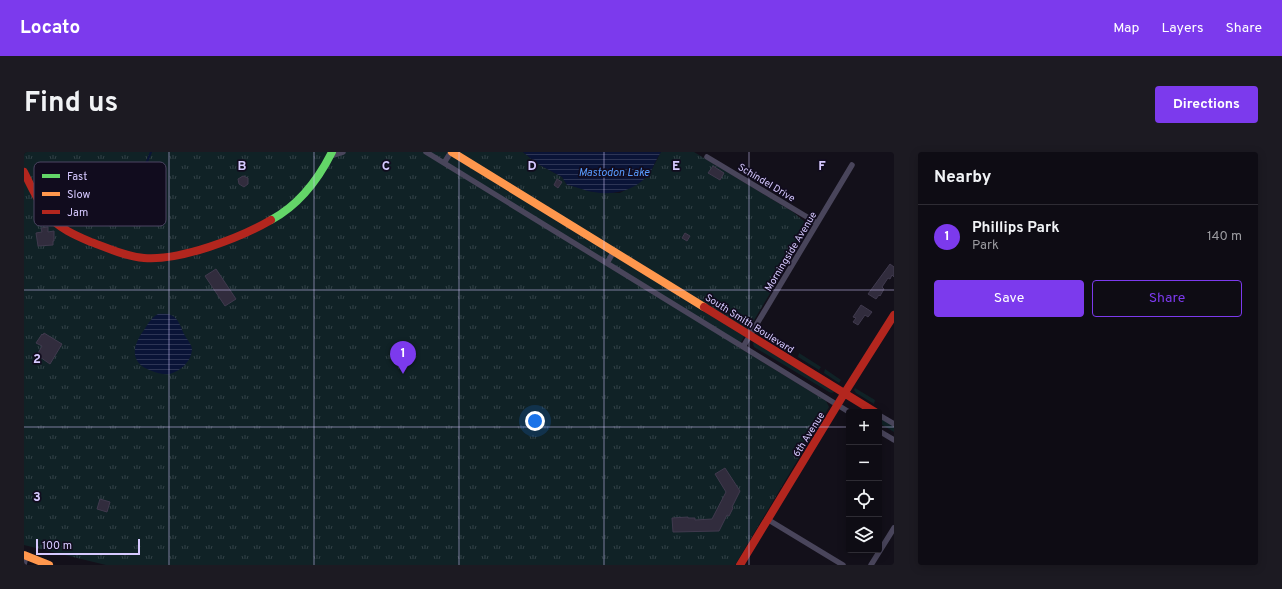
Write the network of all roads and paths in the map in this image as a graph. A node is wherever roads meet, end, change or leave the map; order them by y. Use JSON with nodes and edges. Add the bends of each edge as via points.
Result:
{"nodes":[{"id":1,"x":343,"y":152,"type":"edge"},
{"id":2,"x":426,"y":152,"type":"edge"},
{"id":3,"x":451,"y":152,"type":"edge"},
{"id":4,"x":331,"y":154,"type":"edge"},
{"id":5,"x":707,"y":158,"type":"dead end"},
{"id":6,"x":444,"y":163,"type":"junction"},
{"id":7,"x":852,"y":165,"type":"dead end"},
{"id":8,"x":24,"y":172,"type":"edge"},
{"id":9,"x":34,"y":190,"type":"edge"},
{"id":10,"x":817,"y":223,"type":"junction"},
{"id":11,"x":62,"y":226,"type":"edge"},
{"id":12,"x":614,"y":251,"type":"junction"},
{"id":13,"x":607,"y":263,"type":"junction"},
{"id":14,"x":894,"y":315,"type":"edge"},
{"id":15,"x":750,"y":335,"type":"junction"},
{"id":16,"x":743,"y":347,"type":"junction"},
{"id":17,"x":844,"y":394,"type":"junction"},
{"id":18,"x":838,"y":405,"type":"junction"},
{"id":19,"x":870,"y":409,"type":"edge"},
{"id":20,"x":846,"y":410,"type":"edge"},
{"id":21,"x":882,"y":416,"type":"edge"},
{"id":22,"x":894,"y":424,"type":"edge"},
{"id":23,"x":882,"y":433,"type":"edge"},
{"id":24,"x":894,"y":440,"type":"edge"},
{"id":25,"x":767,"y":519,"type":"junction"},
{"id":26,"x":894,"y":528,"type":"edge"},
{"id":27,"x":25,"y":556,"type":"edge"},
{"id":28,"x":24,"y":565,"type":"edge"},
{"id":29,"x":49,"y":565,"type":"edge"},
{"id":30,"x":740,"y":565,"type":"edge"},
{"id":31,"x":843,"y":565,"type":"edge"},
{"id":32,"x":872,"y":565,"type":"edge"}],
"edges":[{"from":1,"to":4,"type":"street"},
{"from":2,"to":6,"type":"street"},
{"from":3,"to":6,"type":"street"},
{"from":3,"to":12,"type":"street","name":"South Smith Boulevard"},
{"from":4,"to":11,"type":"street","via":[[310,189],[281,215],[258,228],[198,250],[168,257],[144,258],[95,244]]},
{"from":5,"to":10,"type":"street","name":"Schindel Drive"},
{"from":6,"to":13,"type":"street"},
{"from":7,"to":10,"type":"street","name":"Morningside Avenue"},
{"from":8,"to":9,"type":"street"},
{"from":10,"to":15,"type":"street","name":"Morningside Avenue"},
{"from":12,"to":13,"type":"street"},
{"from":12,"to":15,"type":"street","name":"South Smith Boulevard"},
{"from":13,"to":16,"type":"street"},
{"from":14,"to":17,"type":"street","name":"6th Avenue"},
{"from":15,"to":16,"type":"street","name":"Morningside Avenue"},
{"from":15,"to":17,"type":"street","name":"South Smith Boulevard"},
{"from":16,"to":18,"type":"street"},
{"from":17,"to":18,"type":"street","name":"6th Avenue"},
{"from":17,"to":19,"type":"street","name":"South Smith Boulevard"},
{"from":18,"to":20,"type":"street"},
{"from":18,"to":25,"type":"street","name":"6th Avenue"},
{"from":21,"to":22,"type":"street"},
{"from":23,"to":24,"type":"street"},
{"from":25,"to":30,"type":"street","name":"6th Avenue"},
{"from":25,"to":31,"type":"street"},
{"from":26,"to":32,"type":"street"},
{"from":27,"to":28,"type":"street"},
{"from":27,"to":29,"type":"street"}]}
